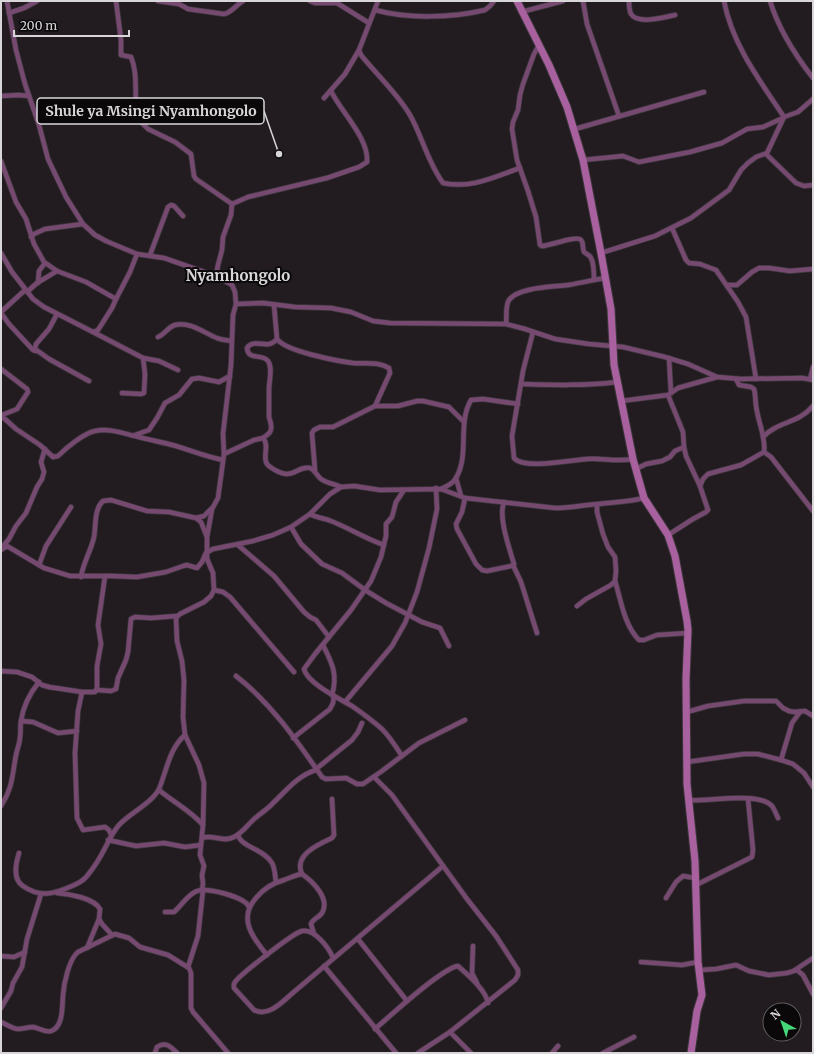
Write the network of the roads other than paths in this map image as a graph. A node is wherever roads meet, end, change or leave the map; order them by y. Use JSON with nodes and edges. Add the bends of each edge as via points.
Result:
{"nodes":[{"id":1,"x":7,"y":1,"type":"edge"},
{"id":2,"x":37,"y":1,"type":"edge"},
{"id":3,"x":116,"y":1,"type":"edge"},
{"id":4,"x":158,"y":1,"type":"edge"},
{"id":5,"x":243,"y":1,"type":"edge"},
{"id":6,"x":310,"y":1,"type":"edge"},
{"id":7,"x":378,"y":1,"type":"edge"},
{"id":8,"x":494,"y":1,"type":"edge"},
{"id":9,"x":516,"y":1,"type":"edge"},
{"id":10,"x":563,"y":1,"type":"edge"},
{"id":11,"x":584,"y":1,"type":"edge"},
{"id":12,"x":629,"y":1,"type":"edge"},
{"id":13,"x":724,"y":1,"type":"edge"},
{"id":14,"x":770,"y":1,"type":"edge"},
{"id":15,"x":2,"y":5,"type":"dead end"},
{"id":16,"x":375,"y":10,"type":"junction"},
{"id":17,"x":521,"y":12,"type":"junction"},
{"id":18,"x":9,"y":13,"type":"junction"},
{"id":19,"x":675,"y":14,"type":"dead end"},
{"id":20,"x":369,"y":23,"type":"junction"},
{"id":21,"x":539,"y":45,"type":"junction"},
{"id":22,"x":359,"y":50,"type":"junction"},
{"id":23,"x":813,"y":78,"type":"edge"},
{"id":24,"x":331,"y":91,"type":"junction"},
{"id":25,"x":704,"y":92,"type":"dead end"},
{"id":26,"x":1,"y":96,"type":"edge"},
{"id":27,"x":29,"y":96,"type":"junction"},
{"id":28,"x":324,"y":98,"type":"dead end"},
{"id":29,"x":813,"y":99,"type":"edge"},
{"id":30,"x":619,"y":116,"type":"junction"},
{"id":31,"x":104,"y":117,"type":"dead end"},
{"id":32,"x":784,"y":118,"type":"junction"},
{"id":33,"x":142,"y":122,"type":"junction"},
{"id":34,"x":575,"y":129,"type":"junction"},
{"id":35,"x":766,"y":154,"type":"junction"},
{"id":36,"x":583,"y":160,"type":"junction"},
{"id":37,"x":1,"y":161,"type":"edge"},
{"id":38,"x":520,"y":168,"type":"junction"},
{"id":39,"x":813,"y":185,"type":"edge"},
{"id":40,"x":232,"y":204,"type":"junction"},
{"id":41,"x":183,"y":216,"type":"dead end"},
{"id":42,"x":83,"y":224,"type":"junction"},
{"id":43,"x":672,"y":228,"type":"junction"},
{"id":44,"x":31,"y":237,"type":"junction"},
{"id":45,"x":1,"y":253,"type":"edge"},
{"id":46,"x":601,"y":253,"type":"junction"},
{"id":47,"x":137,"y":254,"type":"junction"},
{"id":48,"x":150,"y":255,"type":"junction"},
{"id":49,"x":44,"y":263,"type":"junction"},
{"id":50,"x":813,"y":269,"type":"edge"},
{"id":51,"x":57,"y":272,"type":"junction"},
{"id":52,"x":216,"y":276,"type":"junction"},
{"id":53,"x":605,"y":278,"type":"junction"},
{"id":54,"x":594,"y":280,"type":"junction"},
{"id":55,"x":38,"y":283,"type":"junction"},
{"id":56,"x":727,"y":285,"type":"junction"},
{"id":57,"x":26,"y":291,"type":"junction"},
{"id":58,"x":116,"y":299,"type":"junction"},
{"id":59,"x":236,"y":304,"type":"junction"},
{"id":60,"x":274,"y":305,"type":"junction"},
{"id":61,"x":1,"y":312,"type":"edge"},
{"id":62,"x":57,"y":314,"type":"junction"},
{"id":63,"x":506,"y":324,"type":"junction"},
{"id":64,"x":93,"y":332,"type":"junction"},
{"id":65,"x":533,"y":332,"type":"junction"},
{"id":66,"x":158,"y":337,"type":"dead end"},
{"id":67,"x":277,"y":339,"type":"junction"},
{"id":68,"x":232,"y":341,"type":"junction"},
{"id":69,"x":613,"y":346,"type":"junction"},
{"id":70,"x":36,"y":350,"type":"junction"},
{"id":71,"x":143,"y":358,"type":"junction"},
{"id":72,"x":669,"y":358,"type":"junction"},
{"id":73,"x":813,"y":367,"type":"edge"},
{"id":74,"x":1,"y":369,"type":"edge"},
{"id":75,"x":178,"y":370,"type":"dead end"},
{"id":76,"x":230,"y":376,"type":"junction"},
{"id":77,"x":717,"y":377,"type":"junction"},
{"id":78,"x":736,"y":379,"type":"junction"},
{"id":79,"x":756,"y":379,"type":"junction"},
{"id":80,"x":812,"y":379,"type":"edge"},
{"id":81,"x":89,"y":381,"type":"dead end"},
{"id":82,"x":617,"y":382,"type":"junction"},
{"id":83,"x":522,"y":384,"type":"junction"},
{"id":84,"x":122,"y":393,"type":"dead end"},
{"id":85,"x":670,"y":394,"type":"junction"},
{"id":86,"x":621,"y":401,"type":"junction"},
{"id":87,"x":518,"y":404,"type":"junction"},
{"id":88,"x":375,"y":406,"type":"junction"},
{"id":89,"x":813,"y":406,"type":"edge"},
{"id":90,"x":2,"y":416,"type":"edge"},
{"id":91,"x":464,"y":422,"type":"junction"},
{"id":92,"x":134,"y":436,"type":"junction"},
{"id":93,"x":763,"y":437,"type":"junction"},
{"id":94,"x":263,"y":438,"type":"junction"},
{"id":95,"x":684,"y":447,"type":"junction"},
{"id":96,"x":45,"y":449,"type":"junction"},
{"id":97,"x":764,"y":452,"type":"junction"},
{"id":98,"x":224,"y":454,"type":"junction"},
{"id":99,"x":633,"y":459,"type":"junction"},
{"id":100,"x":223,"y":460,"type":"junction"},
{"id":101,"x":636,"y":469,"type":"junction"},
{"id":102,"x":314,"y":471,"type":"junction"},
{"id":103,"x":456,"y":478,"type":"junction"},
{"id":104,"x":700,"y":486,"type":"junction"},
{"id":105,"x":341,"y":487,"type":"junction"},
{"id":106,"x":436,"y":488,"type":"junction"},
{"id":107,"x":442,"y":489,"type":"junction"},
{"id":108,"x":404,"y":490,"type":"junction"},
{"id":109,"x":463,"y":497,"type":"junction"},
{"id":110,"x":644,"y":498,"type":"junction"},
{"id":111,"x":504,"y":502,"type":"junction"},
{"id":112,"x":597,"y":504,"type":"junction"},
{"id":113,"x":71,"y":507,"type":"dead end"},
{"id":114,"x":212,"y":509,"type":"junction"},
{"id":115,"x":813,"y":512,"type":"edge"},
{"id":116,"x":310,"y":514,"type":"junction"},
{"id":117,"x":196,"y":518,"type":"junction"},
{"id":118,"x":291,"y":528,"type":"junction"},
{"id":119,"x":668,"y":535,"type":"junction"},
{"id":120,"x":207,"y":537,"type":"junction"},
{"id":121,"x":238,"y":545,"type":"junction"},
{"id":122,"x":384,"y":545,"type":"junction"},
{"id":123,"x":3,"y":546,"type":"edge"},
{"id":124,"x":206,"y":553,"type":"junction"},
{"id":125,"x":39,"y":565,"type":"junction"},
{"id":126,"x":513,"y":565,"type":"junction"},
{"id":127,"x":105,"y":576,"type":"junction"},
{"id":128,"x":81,"y":577,"type":"junction"},
{"id":129,"x":615,"y":581,"type":"junction"},
{"id":130,"x":214,"y":590,"type":"junction"},
{"id":131,"x":365,"y":590,"type":"junction"},
{"id":132,"x":577,"y":606,"type":"dead end"},
{"id":133,"x":408,"y":614,"type":"junction"},
{"id":134,"x":177,"y":616,"type":"junction"},
{"id":135,"x":537,"y":633,"type":"dead end"},
{"id":136,"x":688,"y":633,"type":"junction"},
{"id":137,"x":329,"y":637,"type":"junction"},
{"id":138,"x":323,"y":645,"type":"junction"},
{"id":139,"x":449,"y":646,"type":"dead end"},
{"id":140,"x":1,"y":671,"type":"edge"},
{"id":141,"x":294,"y":672,"type":"dead end"},
{"id":142,"x":236,"y":676,"type":"dead end"},
{"id":143,"x":39,"y":682,"type":"junction"},
{"id":144,"x":97,"y":690,"type":"junction"},
{"id":145,"x":82,"y":692,"type":"junction"},
{"id":146,"x":333,"y":695,"type":"junction"},
{"id":147,"x":345,"y":702,"type":"junction"},
{"id":148,"x":687,"y":712,"type":"junction"},
{"id":149,"x":800,"y":712,"type":"junction"},
{"id":150,"x":813,"y":716,"type":"edge"},
{"id":151,"x":465,"y":720,"type":"dead end"},
{"id":152,"x":21,"y":721,"type":"junction"},
{"id":153,"x":362,"y":723,"type":"dead end"},
{"id":154,"x":77,"y":731,"type":"junction"},
{"id":155,"x":185,"y":735,"type":"junction"},
{"id":156,"x":293,"y":738,"type":"junction"},
{"id":157,"x":402,"y":756,"type":"junction"},
{"id":158,"x":781,"y":760,"type":"junction"},
{"id":159,"x":687,"y":762,"type":"junction"},
{"id":160,"x":316,"y":770,"type":"junction"},
{"id":161,"x":374,"y":777,"type":"junction"},
{"id":162,"x":813,"y":787,"type":"edge"},
{"id":163,"x":159,"y":790,"type":"junction"},
{"id":164,"x":332,"y":799,"type":"dead end"},
{"id":165,"x":748,"y":799,"type":"junction"},
{"id":166,"x":688,"y":800,"type":"junction"},
{"id":167,"x":1,"y":806,"type":"edge"},
{"id":168,"x":778,"y":818,"type":"dead end"},
{"id":169,"x":203,"y":824,"type":"junction"},
{"id":170,"x":111,"y":835,"type":"junction"},
{"id":171,"x":238,"y":835,"type":"junction"},
{"id":172,"x":202,"y":838,"type":"junction"},
{"id":173,"x":108,"y":840,"type":"junction"},
{"id":174,"x":201,"y":845,"type":"junction"},
{"id":175,"x":19,"y":853,"type":"dead end"},
{"id":176,"x":443,"y":866,"type":"junction"},
{"id":177,"x":302,"y":874,"type":"junction"},
{"id":178,"x":695,"y":881,"type":"junction"},
{"id":179,"x":276,"y":882,"type":"junction"},
{"id":180,"x":203,"y":890,"type":"junction"},
{"id":181,"x":56,"y":893,"type":"junction"},
{"id":182,"x":41,"y":894,"type":"junction"},
{"id":183,"x":666,"y":898,"type":"dead end"},
{"id":184,"x":249,"y":907,"type":"junction"},
{"id":185,"x":165,"y":912,"type":"dead end"},
{"id":186,"x":99,"y":919,"type":"junction"},
{"id":187,"x":314,"y":934,"type":"junction"},
{"id":188,"x":112,"y":935,"type":"junction"},
{"id":189,"x":358,"y":939,"type":"junction"},
{"id":190,"x":473,"y":946,"type":"dead end"},
{"id":191,"x":87,"y":948,"type":"junction"},
{"id":192,"x":25,"y":952,"type":"junction"},
{"id":193,"x":267,"y":955,"type":"junction"},
{"id":194,"x":1,"y":956,"type":"edge"},
{"id":195,"x":334,"y":958,"type":"junction"},
{"id":196,"x":813,"y":958,"type":"edge"},
{"id":197,"x":641,"y":962,"type":"dead end"},
{"id":198,"x":803,"y":965,"type":"junction"},
{"id":199,"x":324,"y":966,"type":"junction"},
{"id":200,"x":699,"y":966,"type":"junction"},
{"id":201,"x":188,"y":967,"type":"junction"},
{"id":202,"x":795,"y":970,"type":"junction"},
{"id":203,"x":803,"y":975,"type":"junction"},
{"id":204,"x":478,"y":987,"type":"junction"},
{"id":205,"x":813,"y":994,"type":"edge"},
{"id":206,"x":407,"y":1001,"type":"junction"},
{"id":207,"x":488,"y":1003,"type":"junction"},
{"id":208,"x":1,"y":1008,"type":"edge"},
{"id":209,"x":1,"y":1022,"type":"edge"},
{"id":210,"x":375,"y":1029,"type":"junction"},
{"id":211,"x":450,"y":1032,"type":"junction"},
{"id":212,"x":634,"y":1037,"type":"dead end"},
{"id":213,"x":558,"y":1046,"type":"dead end"},
{"id":214,"x":155,"y":1053,"type":"edge"},
{"id":215,"x":177,"y":1053,"type":"edge"},
{"id":216,"x":228,"y":1053,"type":"edge"},
{"id":217,"x":396,"y":1053,"type":"edge"},
{"id":218,"x":418,"y":1053,"type":"edge"},
{"id":219,"x":472,"y":1053,"type":"edge"},
{"id":220,"x":552,"y":1053,"type":"edge"},
{"id":221,"x":603,"y":1053,"type":"edge"},
{"id":222,"x":691,"y":1053,"type":"edge"}],
"edges":[{"from":1,"to":15,"type":"street"},
{"from":1,"to":18,"type":"street"},
{"from":2,"to":18,"type":"street"},
{"from":3,"to":33,"type":"street","via":[[121,55],[131,57],[134,64],[136,102]]},
{"from":4,"to":5,"type":"street","via":[[179,4],[188,9],[224,14],[230,13]]},
{"from":6,"to":20,"type":"street","via":[[337,3]]},
{"from":7,"to":16,"type":"street"},
{"from":8,"to":16,"type":"street","via":[[485,10],[439,16],[392,14]]},
{"from":9,"to":17,"type":"main road"},
{"from":10,"to":17,"type":"street"},
{"from":11,"to":30,"type":"street","via":[[587,24]]},
{"from":12,"to":19,"type":"street","via":[[631,13],[635,18],[643,20]]},
{"from":13,"to":32,"type":"street","via":[[729,23],[740,46]]},
{"from":14,"to":23,"type":"street","via":[[789,45]]},
{"from":16,"to":20,"type":"street"},
{"from":17,"to":21,"type":"main road"},
{"from":18,"to":27,"type":"street"},
{"from":20,"to":22,"type":"street"},
{"from":21,"to":34,"type":"main road"},
{"from":21,"to":38,"type":"street","via":[[523,84],[513,122],[515,153]]},
{"from":22,"to":24,"type":"street"},
{"from":22,"to":38,"type":"street","via":[[410,116],[443,183],[462,185],[482,182]]},
{"from":24,"to":28,"type":"street"},
{"from":24,"to":40,"type":"street","via":[[358,132],[367,162],[327,178],[248,197]]},
{"from":25,"to":30,"type":"street"},
{"from":26,"to":27,"type":"street"},
{"from":27,"to":42,"type":"street","via":[[48,159],[66,197]]},
{"from":29,"to":32,"type":"street","via":[[798,112]]},
{"from":30,"to":34,"type":"street"},
{"from":31,"to":33,"type":"street"},
{"from":32,"to":35,"type":"street"},
{"from":32,"to":36,"type":"street","via":[[763,127],[746,129],[722,143],[690,152],[639,162],[624,156]]},
{"from":33,"to":40,"type":"street","via":[[148,129],[190,152],[196,179]]},
{"from":34,"to":36,"type":"main road"},
{"from":35,"to":39,"type":"street","via":[[796,183],[804,186]]},
{"from":35,"to":43,"type":"street","via":[[748,163],[726,193]]},
{"from":36,"to":46,"type":"main road"},
{"from":37,"to":44,"type":"street"},
{"from":38,"to":54,"type":"street","via":[[536,218],[540,245],[549,246],[566,240],[581,239],[584,251],[592,259]]},
{"from":40,"to":52,"type":"street"},
{"from":41,"to":48,"type":"street","via":[[174,206],[168,207]]},
{"from":42,"to":44,"type":"street","via":[[42,230]]},
{"from":42,"to":47,"type":"street","via":[[95,235]]},
{"from":43,"to":46,"type":"street"},
{"from":43,"to":56,"type":"street","via":[[686,260],[689,263],[713,268]]},
{"from":44,"to":49,"type":"street"},
{"from":45,"to":57,"type":"street"},
{"from":46,"to":53,"type":"main road"},
{"from":47,"to":48,"type":"street"},
{"from":47,"to":58,"type":"street"},
{"from":48,"to":52,"type":"street"},
{"from":49,"to":51,"type":"street"},
{"from":49,"to":55,"type":"street","via":[[39,271]]},
{"from":50,"to":56,"type":"street","via":[[790,271],[759,268],[737,285]]},
{"from":51,"to":55,"type":"street"},
{"from":51,"to":58,"type":"street","via":[[86,282]]},
{"from":52,"to":59,"type":"street","via":[[232,285]]},
{"from":53,"to":54,"type":"street"},
{"from":53,"to":69,"type":"main road","via":[[611,309]]},
{"from":54,"to":63,"type":"street","via":[[514,295],[508,302]]},
{"from":55,"to":57,"type":"street"},
{"from":56,"to":79,"type":"street","via":[[746,317]]},
{"from":57,"to":61,"type":"street"},
{"from":57,"to":62,"type":"street","via":[[39,304]]},
{"from":58,"to":64,"type":"street","via":[[103,324]]},
{"from":59,"to":60,"type":"street"},
{"from":59,"to":68,"type":"street"},
{"from":60,"to":63,"type":"street","via":[[340,309],[372,321],[390,323]]},
{"from":60,"to":67,"type":"street"},
{"from":61,"to":70,"type":"street","via":[[8,324],[33,350]]},
{"from":62,"to":64,"type":"street"},
{"from":62,"to":70,"type":"street","via":[[49,329],[36,344]]},
{"from":63,"to":65,"type":"street"},
{"from":64,"to":71,"type":"street"},
{"from":65,"to":69,"type":"street","via":[[566,342]]},
{"from":65,"to":83,"type":"street"},
{"from":66,"to":68,"type":"street","via":[[168,328],[180,324]]},
{"from":67,"to":88,"type":"street","via":[[305,354],[387,366],[390,373]]},
{"from":67,"to":94,"type":"street","via":[[270,345],[253,343],[247,348],[250,356],[262,357],[269,362],[271,427],[270,433]]},
{"from":68,"to":76,"type":"street"},
{"from":69,"to":72,"type":"street"},
{"from":69,"to":82,"type":"main road"},
{"from":70,"to":81,"type":"street"},
{"from":71,"to":75,"type":"street","via":[[159,361]]},
{"from":71,"to":84,"type":"street","via":[[144,393]]},
{"from":72,"to":77,"type":"street"},
{"from":72,"to":85,"type":"street"},
{"from":73,"to":80,"type":"street"},
{"from":74,"to":90,"type":"street","via":[[28,392],[17,409]]},
{"from":76,"to":92,"type":"street","via":[[219,382],[192,379],[179,395],[166,401],[149,430]]},
{"from":76,"to":98,"type":"street","via":[[223,434]]},
{"from":77,"to":78,"type":"street"},
{"from":77,"to":85,"type":"street","via":[[678,388]]},
{"from":78,"to":79,"type":"street"},
{"from":78,"to":93,"type":"street","via":[[739,385],[754,389]]},
{"from":79,"to":80,"type":"street"},
{"from":82,"to":83,"type":"street","via":[[556,386]]},
{"from":82,"to":86,"type":"main road"},
{"from":83,"to":87,"type":"street"},
{"from":85,"to":86,"type":"street"},
{"from":85,"to":95,"type":"street","via":[[683,432]]},
{"from":86,"to":99,"type":"main road"},
{"from":87,"to":91,"type":"street","via":[[483,399],[471,400]]},
{"from":87,"to":99,"type":"street","via":[[512,436],[516,461],[530,464],[586,459]]},
{"from":88,"to":91,"type":"street","via":[[398,406],[423,401],[449,407]]},
{"from":88,"to":102,"type":"street","via":[[335,426],[314,430]]},
{"from":89,"to":93,"type":"street","via":[[794,421],[774,427]]},
{"from":90,"to":96,"type":"street"},
{"from":91,"to":103,"type":"street","via":[[462,460]]},
{"from":92,"to":96,"type":"street","via":[[120,431],[95,431],[85,435],[58,456],[53,457]]},
{"from":92,"to":100,"type":"street"},
{"from":93,"to":97,"type":"street"},
{"from":94,"to":98,"type":"street"},
{"from":94,"to":102,"type":"street","via":[[266,441],[268,466],[287,474],[307,468]]},
{"from":95,"to":101,"type":"street","via":[[675,450],[670,457],[662,461]]},
{"from":95,"to":104,"type":"street"},
{"from":96,"to":123,"type":"street","via":[[41,462],[44,472],[42,479],[26,513]]},
{"from":97,"to":104,"type":"street","via":[[742,465],[708,474]]},
{"from":97,"to":115,"type":"street","via":[[771,457]]},
{"from":98,"to":100,"type":"street"},
{"from":99,"to":101,"type":"main road"},
{"from":100,"to":114,"type":"street","via":[[218,498]]},
{"from":101,"to":110,"type":"main road"},
{"from":102,"to":105,"type":"street","via":[[322,480]]},
{"from":103,"to":107,"type":"street"},
{"from":103,"to":109,"type":"street"},
{"from":104,"to":119,"type":"street","via":[[708,510]]},
{"from":105,"to":108,"type":"street"},
{"from":105,"to":116,"type":"street"},
{"from":106,"to":107,"type":"street"},
{"from":106,"to":108,"type":"street"},
{"from":106,"to":133,"type":"street","via":[[437,509],[429,548]]},
{"from":107,"to":109,"type":"street"},
{"from":108,"to":122,"type":"street","via":[[386,524]]},
{"from":109,"to":111,"type":"street"},
{"from":109,"to":126,"type":"street","via":[[462,512],[456,524],[476,564],[487,571]]},
{"from":110,"to":112,"type":"street"},
{"from":110,"to":119,"type":"main road"},
{"from":111,"to":112,"type":"street","via":[[555,508]]},
{"from":111,"to":126,"type":"street","via":[[502,508]]},
{"from":112,"to":129,"type":"street","via":[[603,534],[608,547],[616,557]]},
{"from":113,"to":125,"type":"street","via":[[46,546]]},
{"from":114,"to":117,"type":"street","via":[[204,516]]},
{"from":114,"to":120,"type":"street"},
{"from":116,"to":118,"type":"street"},
{"from":116,"to":122,"type":"street"},
{"from":117,"to":120,"type":"street","via":[[201,522]]},
{"from":117,"to":128,"type":"street","via":[[169,512],[146,511],[111,500],[102,501],[98,507],[94,538]]},
{"from":118,"to":121,"type":"street"},
{"from":118,"to":131,"type":"street","via":[[301,544],[318,561],[342,573]]},
{"from":119,"to":136,"type":"main road","via":[[675,556]]},
{"from":120,"to":124,"type":"street"},
{"from":121,"to":124,"type":"street","via":[[213,549]]},
{"from":121,"to":137,"type":"street","via":[[274,576]]},
{"from":122,"to":131,"type":"street","via":[[376,571]]},
{"from":123,"to":125,"type":"street","via":[[13,549]]},
{"from":124,"to":127,"type":"street","via":[[198,568],[187,565],[137,577]]},
{"from":124,"to":130,"type":"street"},
{"from":125,"to":128,"type":"street","via":[[59,573]]},
{"from":126,"to":135,"type":"street"},
{"from":127,"to":128,"type":"street"},
{"from":127,"to":144,"type":"street","via":[[98,625],[101,644],[96,672]]},
{"from":129,"to":132,"type":"street"},
{"from":129,"to":136,"type":"street","via":[[628,622],[639,640],[657,635]]},
{"from":130,"to":134,"type":"street","via":[[204,602]]},
{"from":130,"to":141,"type":"street","via":[[230,597]]},
{"from":131,"to":133,"type":"street"},
{"from":131,"to":137,"type":"street"},
{"from":133,"to":139,"type":"street","via":[[440,628]]},
{"from":133,"to":147,"type":"street","via":[[392,646]]},
{"from":134,"to":144,"type":"street","via":[[131,619],[128,652],[116,688],[111,691]]},
{"from":134,"to":155,"type":"street","via":[[177,641],[185,688]]},
{"from":136,"to":148,"type":"main road"},
{"from":137,"to":138,"type":"street"},
{"from":138,"to":146,"type":"street","via":[[334,667]]},
{"from":138,"to":146,"type":"street","via":[[304,669],[320,687]]},
{"from":140,"to":143,"type":"street","via":[[16,672]]},
{"from":142,"to":156,"type":"street","via":[[265,702]]},
{"from":143,"to":145,"type":"street","via":[[49,687]]},
{"from":143,"to":152,"type":"street","via":[[25,705]]},
{"from":144,"to":145,"type":"street"},
{"from":145,"to":154,"type":"street"},
{"from":146,"to":147,"type":"street"},
{"from":146,"to":156,"type":"street","via":[[334,703],[330,709]]},
{"from":147,"to":157,"type":"street","via":[[382,729]]},
{"from":148,"to":149,"type":"street","via":[[708,706],[772,700],[789,711]]},
{"from":148,"to":159,"type":"main road"},
{"from":149,"to":150,"type":"street","via":[[807,712]]},
{"from":149,"to":158,"type":"street","via":[[792,723]]},
{"from":151,"to":157,"type":"street","via":[[419,743]]},
{"from":152,"to":154,"type":"street","via":[[33,722],[58,733]]},
{"from":152,"to":167,"type":"street","via":[[13,778]]},
{"from":153,"to":160,"type":"street","via":[[352,740]]},
{"from":154,"to":170,"type":"street","via":[[74,753],[77,818],[83,830],[105,827]]},
{"from":155,"to":163,"type":"street","via":[[172,750]]},
{"from":155,"to":169,"type":"street","via":[[204,783]]},
{"from":156,"to":160,"type":"street"},
{"from":157,"to":161,"type":"street"},
{"from":158,"to":159,"type":"street","via":[[751,753]]},
{"from":158,"to":162,"type":"street","via":[[793,764]]},
{"from":159,"to":166,"type":"main road"},
{"from":160,"to":161,"type":"street","via":[[324,778],[346,778],[360,785]]},
{"from":160,"to":171,"type":"street","via":[[288,787]]},
{"from":161,"to":176,"type":"street","via":[[392,795]]},
{"from":163,"to":169,"type":"street"},
{"from":163,"to":170,"type":"street","via":[[127,817]]},
{"from":164,"to":177,"type":"street","via":[[334,834],[332,838],[322,842],[303,857],[300,865]]},
{"from":165,"to":166,"type":"street"},
{"from":165,"to":168,"type":"street","via":[[770,804]]},
{"from":165,"to":178,"type":"street","via":[[752,857]]},
{"from":166,"to":178,"type":"main road"},
{"from":169,"to":172,"type":"street"},
{"from":170,"to":173,"type":"street"},
{"from":171,"to":172,"type":"street","via":[[223,840],[208,836]]},
{"from":171,"to":179,"type":"street","via":[[242,843],[259,850],[271,862]]},
{"from":172,"to":174,"type":"street"},
{"from":173,"to":174,"type":"street","via":[[136,846],[164,843],[185,847]]},
{"from":173,"to":181,"type":"street","via":[[86,877]]},
{"from":174,"to":180,"type":"street","via":[[200,855],[204,866]]},
{"from":175,"to":182,"type":"street","via":[[15,868],[21,885]]},
{"from":176,"to":189,"type":"street"},
{"from":176,"to":207,"type":"street","via":[[496,936],[518,970],[515,980]]},
{"from":177,"to":179,"type":"street"},
{"from":177,"to":187,"type":"street","via":[[319,891],[325,902],[323,911],[310,924]]},
{"from":178,"to":183,"type":"street","via":[[683,876]]},
{"from":178,"to":200,"type":"main road"},
{"from":179,"to":184,"type":"street","via":[[258,895]]},
{"from":180,"to":184,"type":"street","via":[[240,899]]},
{"from":180,"to":185,"type":"street","via":[[190,895],[174,912]]},
{"from":180,"to":201,"type":"street","via":[[198,936]]},
{"from":181,"to":182,"type":"street"},
{"from":181,"to":186,"type":"street","via":[[74,895],[96,904],[100,909]]},
{"from":182,"to":192,"type":"street"},
{"from":184,"to":193,"type":"street","via":[[247,915],[250,931]]},
{"from":186,"to":188,"type":"street"},
{"from":186,"to":191,"type":"street"},
{"from":187,"to":193,"type":"street","via":[[301,931]]},
{"from":187,"to":195,"type":"street"},
{"from":188,"to":191,"type":"street"},
{"from":188,"to":201,"type":"street","via":[[129,938],[140,947],[168,955]]},
{"from":189,"to":195,"type":"street"},
{"from":189,"to":206,"type":"street"},
{"from":190,"to":204,"type":"street","via":[[472,973]]},
{"from":191,"to":209,"type":"street","via":[[76,954],[70,962],[61,1018],[55,1029],[16,1029]]},
{"from":192,"to":194,"type":"street","via":[[14,957]]},
{"from":192,"to":208,"type":"street","via":[[22,967]]},
{"from":193,"to":199,"type":"street","via":[[234,984],[235,990],[258,1013],[270,1011]]},
{"from":195,"to":199,"type":"street"},
{"from":196,"to":198,"type":"street"},
{"from":197,"to":200,"type":"street"},
{"from":198,"to":202,"type":"street"},
{"from":198,"to":203,"type":"street"},
{"from":199,"to":210,"type":"street"},
{"from":200,"to":202,"type":"street","via":[[716,970],[736,965],[769,975]]},
{"from":200,"to":222,"type":"main road","via":[[702,996],[697,1011]]},
{"from":201,"to":216,"type":"street","via":[[191,973],[192,1012]]},
{"from":202,"to":203,"type":"street"},
{"from":203,"to":205,"type":"street"},
{"from":204,"to":206,"type":"street","via":[[458,966],[446,971]]},
{"from":204,"to":207,"type":"street","via":[[486,994]]},
{"from":206,"to":210,"type":"street"},
{"from":207,"to":211,"type":"street"},
{"from":210,"to":217,"type":"street"},
{"from":211,"to":218,"type":"street"},
{"from":211,"to":219,"type":"street"},
{"from":212,"to":221,"type":"street"},
{"from":213,"to":220,"type":"street"},
{"from":214,"to":215,"type":"street","via":[[157,1047],[162,1044],[170,1046]]}]}
